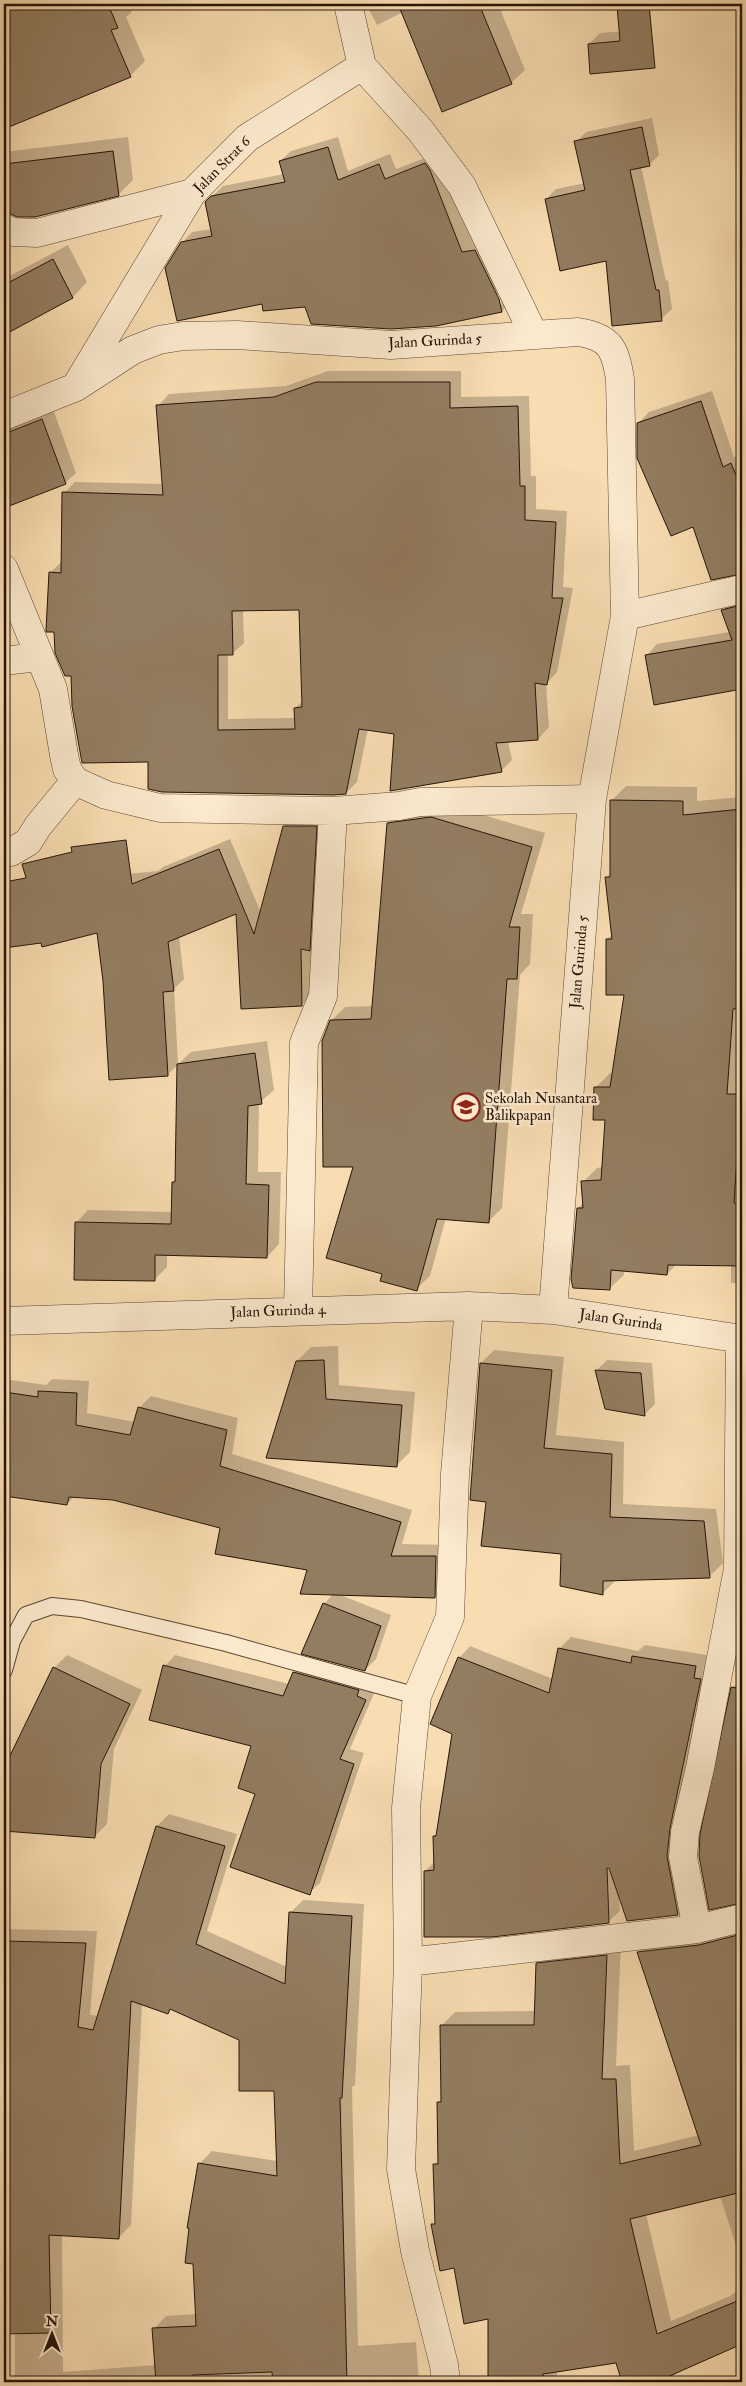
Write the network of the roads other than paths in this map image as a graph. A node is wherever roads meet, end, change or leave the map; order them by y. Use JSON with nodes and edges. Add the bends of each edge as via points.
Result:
{"nodes":[{"id":1,"x":348,"y":4,"type":"edge"},
{"id":2,"x":362,"y":66,"type":"junction"},
{"id":3,"x":192,"y":193,"type":"junction"},
{"id":4,"x":4,"y":228,"type":"edge"},
{"id":5,"x":534,"y":335,"type":"junction"},
{"id":6,"x":76,"y":386,"type":"junction"},
{"id":7,"x":4,"y":416,"type":"edge"},
{"id":8,"x":4,"y":570,"type":"edge"},
{"id":9,"x":742,"y":589,"type":"edge"},
{"id":10,"x":625,"y":616,"type":"junction"},
{"id":11,"x":38,"y":657,"type":"junction"},
{"id":12,"x":4,"y":661,"type":"edge"},
{"id":13,"x":75,"y":781,"type":"junction"},
{"id":14,"x":592,"y":799,"type":"junction"},
{"id":15,"x":333,"y":811,"type":"junction"},
{"id":16,"x":4,"y":853,"type":"edge"},
{"id":17,"x":469,"y":1306,"type":"junction"},
{"id":18,"x":298,"y":1310,"type":"junction"},
{"id":19,"x":553,"y":1310,"type":"junction"},
{"id":20,"x":4,"y":1321,"type":"edge"},
{"id":21,"x":741,"y":1339,"type":"edge"},
{"id":22,"x":4,"y":1670,"type":"edge"},
{"id":23,"x":417,"y":1696,"type":"junction"},
{"id":24,"x":742,"y":1918,"type":"edge"},
{"id":25,"x":697,"y":1929,"type":"junction"},
{"id":26,"x":408,"y":1962,"type":"junction"},
{"id":27,"x":446,"y":2382,"type":"edge"}],
"edges":[{"from":1,"to":2,"type":"street"},
{"from":2,"to":3,"type":"street","name":"Jalan Strat 6","via":[[246,138]]},
{"from":2,"to":5,"type":"street","via":[[420,130],[462,186]]},
{"from":3,"to":4,"type":"street","via":[[36,233],[13,232]]},
{"from":3,"to":6,"type":"street","name":"Jalan Strat 6"},
{"from":5,"to":6,"type":"street","name":"Jalan Gurinda 5","via":[[391,345],[237,335],[183,336],[159,340],[133,350]]},
{"from":5,"to":10,"type":"street","name":"Jalan Gurinda 5","via":[[578,332],[595,335],[607,342],[616,358],[620,379]]},
{"from":6,"to":7,"type":"street","name":"Jalan Gurinda 5"},
{"from":8,"to":11,"type":"street"},
{"from":9,"to":10,"type":"street"},
{"from":10,"to":14,"type":"street","name":"Jalan Gurinda 5"},
{"from":11,"to":12,"type":"street"},
{"from":11,"to":13,"type":"street","via":[[53,689],[64,754]]},
{"from":13,"to":15,"type":"street","via":[[106,796],[160,808]]},
{"from":13,"to":16,"type":"street","via":[[28,842]]},
{"from":14,"to":15,"type":"street","via":[[420,802]]},
{"from":14,"to":19,"type":"street","name":"Jalan Gurinda 5"},
{"from":15,"to":18,"type":"street","via":[[323,996],[304,1043]]},
{"from":17,"to":18,"type":"street","name":"Jalan Gurinda 4"},
{"from":17,"to":19,"type":"street","name":"Jalan Gurinda 4"},
{"from":17,"to":23,"type":"street","via":[[455,1474],[450,1617]]},
{"from":18,"to":20,"type":"street","name":"Jalan Gurinda 4"},
{"from":19,"to":21,"type":"street","name":"Jalan Gurinda"},
{"from":21,"to":25,"type":"street","via":[[738,1568],[700,1768],[684,1832],[683,1857]]},
{"from":22,"to":23,"type":"lane","via":[[12,1642],[26,1615],[52,1606],[81,1609],[226,1643]]},
{"from":23,"to":26,"type":"street","via":[[406,1808]]},
{"from":24,"to":25,"type":"street"},
{"from":25,"to":26,"type":"street"},
{"from":26,"to":27,"type":"street","via":[[401,2169],[415,2251]]}]}
